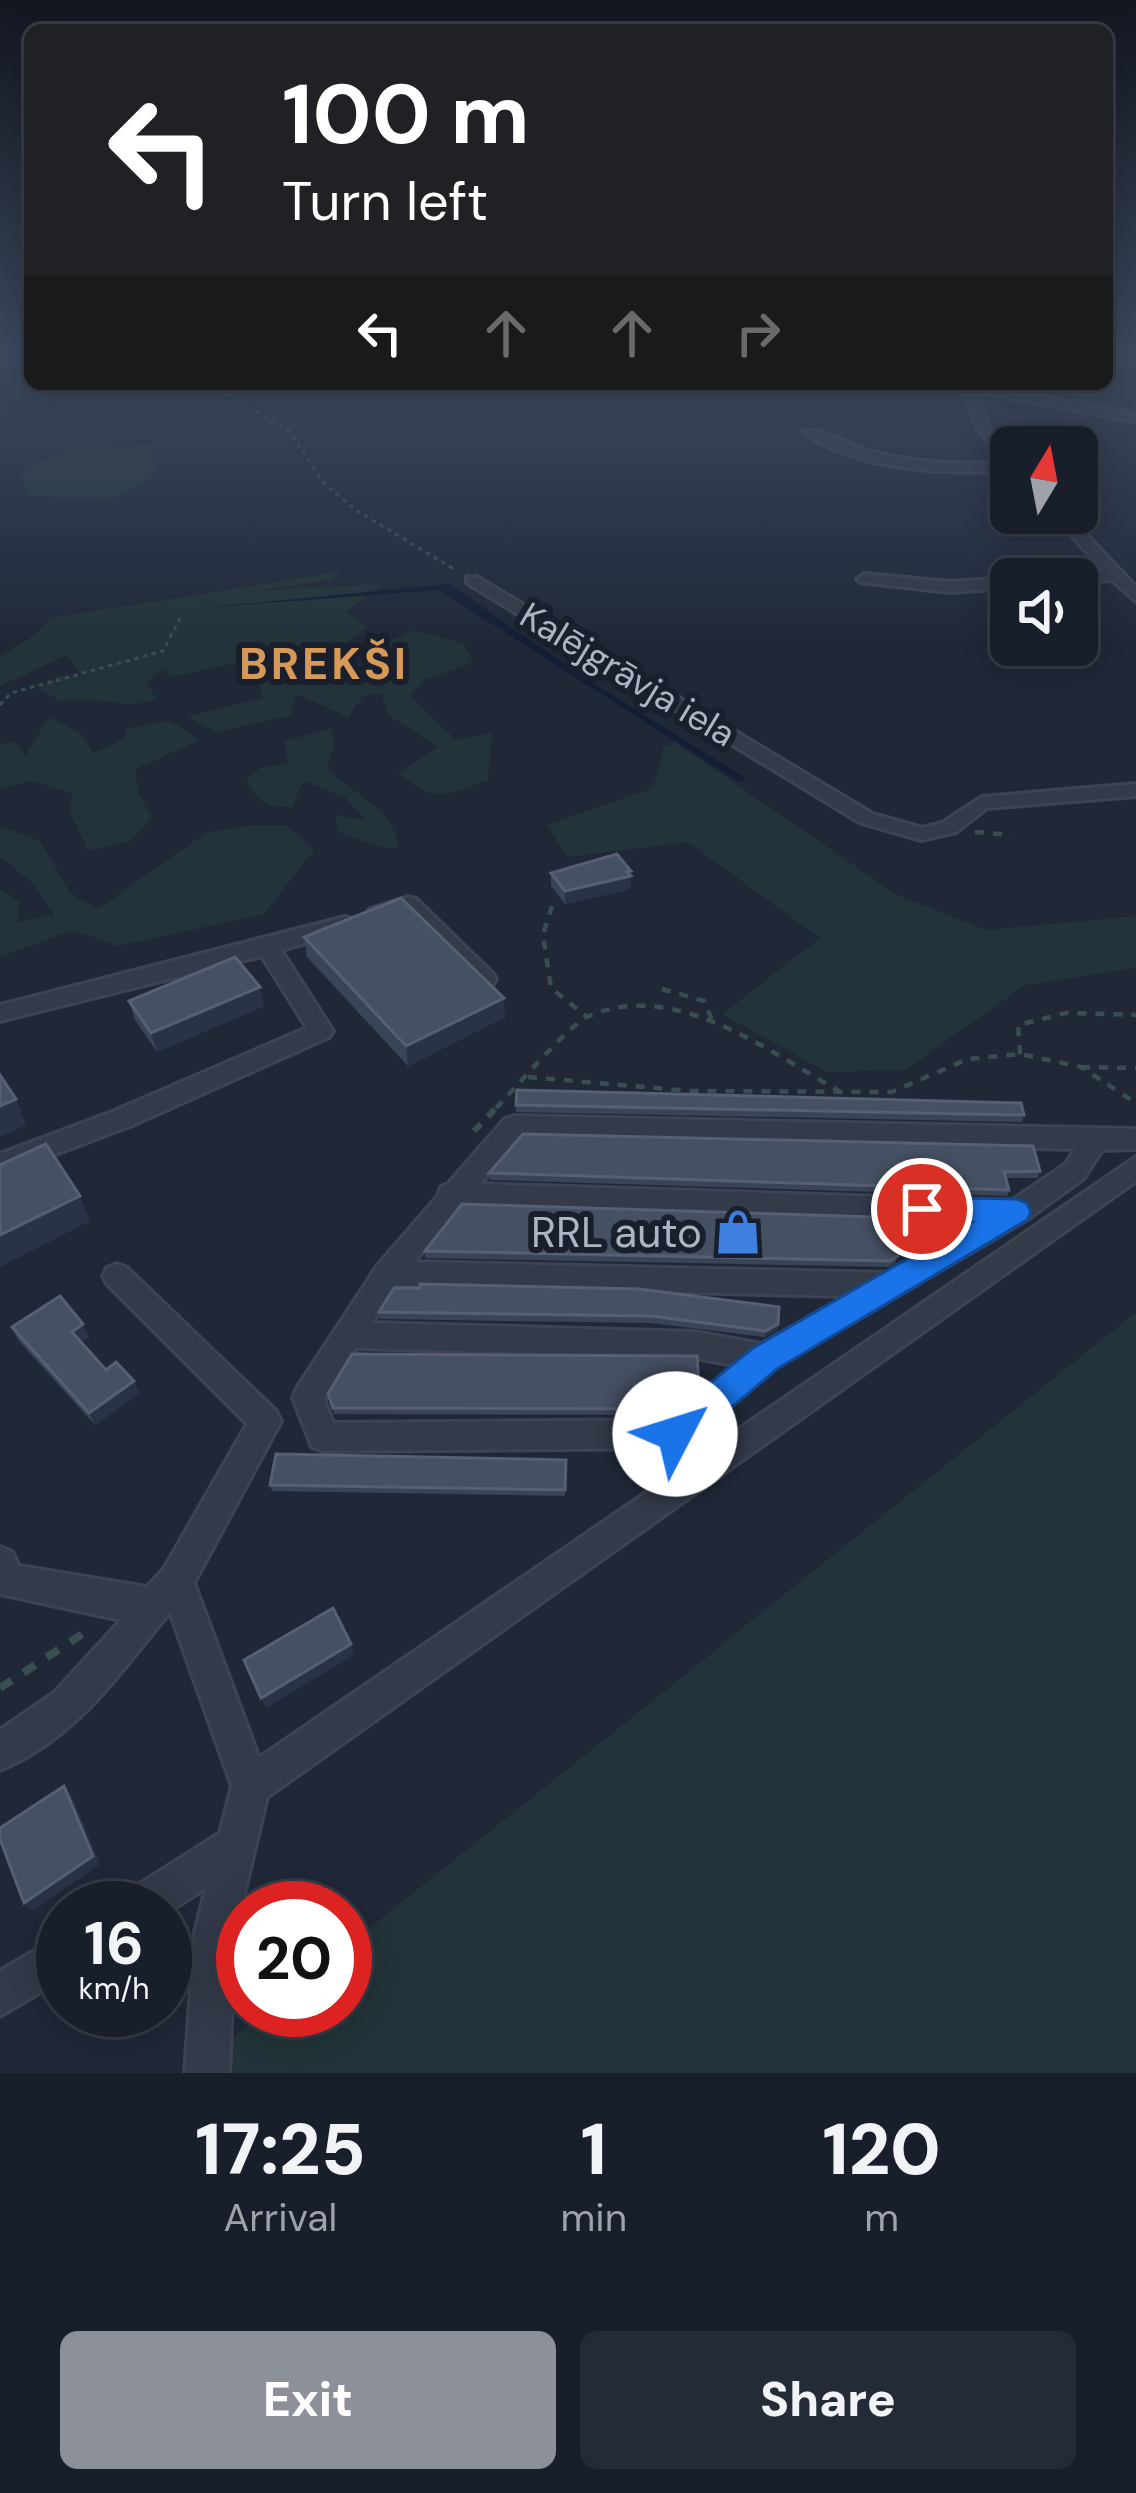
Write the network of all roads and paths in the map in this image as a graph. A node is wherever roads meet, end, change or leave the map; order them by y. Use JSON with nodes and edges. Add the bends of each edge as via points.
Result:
{"nodes":[{"id":1,"x":309,"y":451,"type":"edge"},
{"id":2,"x":853,"y":451,"type":"edge"},
{"id":3,"x":990,"y":468,"type":"edge"},
{"id":4,"x":1078,"y":534,"type":"edge"},
{"id":5,"x":1116,"y":575,"type":"junction"},
{"id":6,"x":1098,"y":576,"type":"edge"},
{"id":7,"x":472,"y":580,"type":"joint"},
{"id":8,"x":990,"y":584,"type":"edge"},
{"id":9,"x":876,"y":585,"type":"dead end"},
{"id":10,"x":1136,"y":596,"type":"edge"},
{"id":11,"x":182,"y":616,"type":"dead end"},
{"id":12,"x":0,"y":705,"type":"edge"},
{"id":13,"x":1136,"y":793,"type":"edge"},
{"id":14,"x":552,"y":906,"type":"dead end"},
{"id":15,"x":268,"y":947,"type":"junction"},
{"id":16,"x":662,"y":989,"type":"dead end"},
{"id":17,"x":499,"y":992,"type":"edge"},
{"id":18,"x":0,"y":1013,"type":"edge"},
{"id":19,"x":1136,"y":1015,"type":"edge"},
{"id":20,"x":586,"y":1016,"type":"junction"},
{"id":21,"x":712,"y":1020,"type":"junction"},
{"id":22,"x":1020,"y":1054,"type":"junction"},
{"id":23,"x":1081,"y":1066,"type":"junction"},
{"id":24,"x":1136,"y":1068,"type":"edge"},
{"id":25,"x":839,"y":1091,"type":"junction"},
{"id":26,"x":1136,"y":1103,"type":"edge"},
{"id":27,"x":1095,"y":1139,"type":"junction"},
{"id":28,"x":1136,"y":1139,"type":"edge"},
{"id":29,"x":0,"y":1165,"type":"edge"},
{"id":30,"x":1136,"y":1167,"type":"edge"},
{"id":31,"x":451,"y":1194,"type":"junction"},
{"id":32,"x":1016,"y":1212,"type":"junction"},
{"id":33,"x":388,"y":1273,"type":"junction"},
{"id":34,"x":117,"y":1276,"type":"dead end"},
{"id":35,"x":889,"y":1286,"type":"junction"},
{"id":36,"x":351,"y":1335,"type":"junction"},
{"id":37,"x":765,"y":1358,"type":"junction"},
{"id":38,"x":0,"y":1564,"type":"edge"},
{"id":39,"x":152,"y":1596,"type":"junction"},
{"id":40,"x":0,"y":1688,"type":"edge"},
{"id":41,"x":0,"y":1750,"type":"edge"},
{"id":42,"x":251,"y":1786,"type":"junction"},
{"id":43,"x":237,"y":1845,"type":"junction"},
{"id":44,"x":180,"y":1881,"type":"edge"},
{"id":45,"x":36,"y":1972,"type":"edge"},
{"id":46,"x":0,"y":1995,"type":"edge"},
{"id":47,"x":206,"y":2073,"type":"edge"}],
"edges":[{"from":1,"to":7,"type":"path","name":"Kalējgrāvja iela","via":[[320,480]]},
{"from":2,"to":3,"type":"street","via":[[895,463]]},
{"from":4,"to":5,"type":"street"},
{"from":5,"to":6,"type":"street"},
{"from":5,"to":10,"type":"street"},
{"from":7,"to":13,"type":"street","name":"Kalējgrāvja iela","via":[[891,827],[921,834],[950,828],[982,803]]},
{"from":8,"to":9,"type":"street"},
{"from":11,"to":12,"type":"path","via":[[163,651],[11,693]]},
{"from":14,"to":20,"type":"path","via":[[543,935],[551,988]]},
{"from":15,"to":17,"type":"street","via":[[408,904]]},
{"from":15,"to":18,"type":"street"},
{"from":15,"to":29,"type":"street","via":[[321,1031]]},
{"from":16,"to":21,"type":"path","via":[[704,1001]]},
{"from":19,"to":22,"type":"path","via":[[1066,1013],[1018,1025]]},
{"from":20,"to":21,"type":"path","via":[[644,1005]]},
{"from":20,"to":25,"type":"path","via":[[528,1077],[690,1091]]},
{"from":21,"to":25,"type":"path"},
{"from":22,"to":23,"type":"path"},
{"from":22,"to":25,"type":"path","via":[[968,1059],[892,1092]]},
{"from":23,"to":24,"type":"path"},
{"from":23,"to":26,"type":"path"},
{"from":27,"to":28,"type":"street"},
{"from":27,"to":31,"type":"street","via":[[514,1126]]},
{"from":27,"to":32,"type":"street","via":[[1075,1171]]},
{"from":30,"to":42,"type":"street"},
{"from":31,"to":32,"type":"street"},
{"from":31,"to":33,"type":"street"},
{"from":32,"to":35,"type":"street"},
{"from":33,"to":35,"type":"street"},
{"from":33,"to":36,"type":"street"},
{"from":34,"to":39,"type":"street","via":[[265,1421]]},
{"from":35,"to":37,"type":"street"},
{"from":36,"to":37,"type":"street","via":[[695,1345]]},
{"from":36,"to":37,"type":"street","via":[[308,1398],[323,1437],[675,1434]]},
{"from":38,"to":39,"type":"street","via":[[9,1581]]},
{"from":39,"to":40,"type":"path"},
{"from":39,"to":41,"type":"street","via":[[106,1672]]},
{"from":39,"to":42,"type":"street"},
{"from":42,"to":43,"type":"street"},
{"from":43,"to":44,"type":"street"},
{"from":43,"to":47,"type":"street","via":[[215,1932]]},
{"from":45,"to":46,"type":"street"}]}
